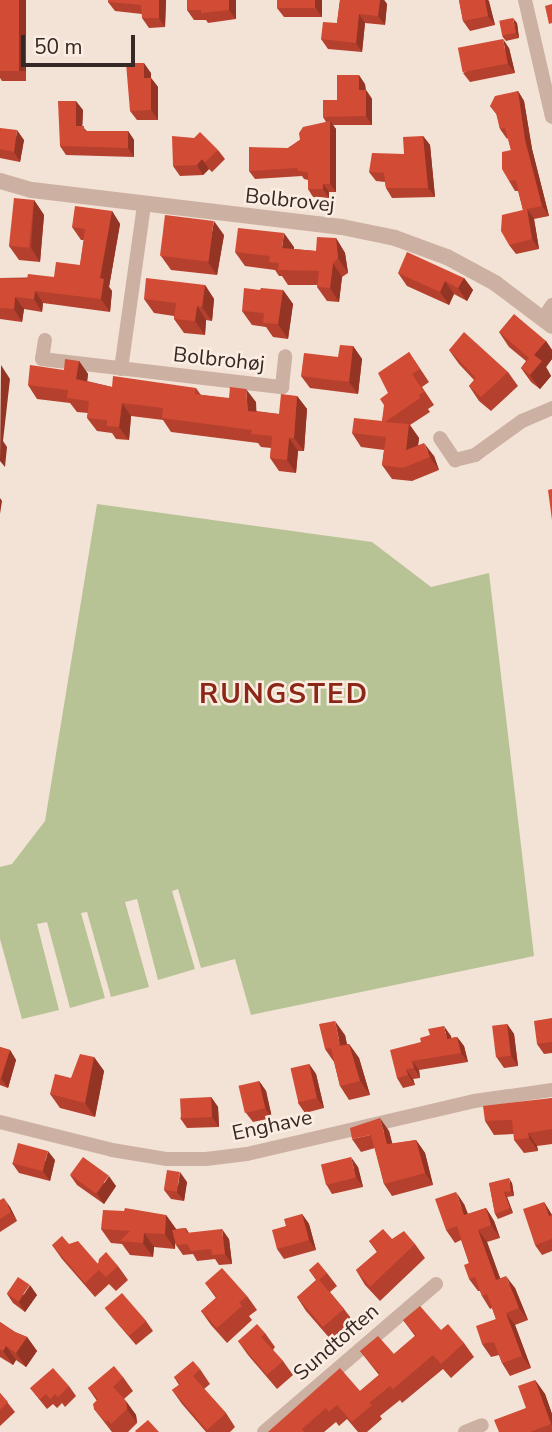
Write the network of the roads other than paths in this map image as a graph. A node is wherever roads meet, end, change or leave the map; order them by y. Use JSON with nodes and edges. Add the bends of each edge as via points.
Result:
{"nodes":[{"id":1,"x":525,"y":0,"type":"edge"},
{"id":2,"x":552,"y":117,"type":"edge"},
{"id":3,"x":0,"y":181,"type":"edge"},
{"id":4,"x":144,"y":205,"type":"junction"},
{"id":5,"x":549,"y":317,"type":"edge"},
{"id":6,"x":45,"y":340,"type":"dead end"},
{"id":7,"x":285,"y":356,"type":"dead end"},
{"id":8,"x":121,"y":369,"type":"junction"},
{"id":9,"x":552,"y":408,"type":"edge"},
{"id":10,"x":440,"y":438,"type":"dead end"},
{"id":11,"x":552,"y":1090,"type":"edge"},
{"id":12,"x":0,"y":1122,"type":"edge"},
{"id":13,"x":436,"y":1284,"type":"dead end"},
{"id":14,"x":482,"y":1425,"type":"dead end"},
{"id":15,"x":264,"y":1432,"type":"edge"},
{"id":16,"x":465,"y":1432,"type":"edge"}],
"edges":[{"from":1,"to":2,"type":"street"},
{"from":3,"to":4,"type":"street","name":"Bolbrovej"},
{"from":4,"to":5,"type":"street","name":"Bolbrovej","via":[[342,227],[395,238],[447,257]]},
{"from":4,"to":8,"type":"street"},
{"from":6,"to":8,"type":"street","name":"Bolbrohøj","via":[[42,359]]},
{"from":7,"to":8,"type":"street","name":"Bolbrohøj","via":[[282,387]]},
{"from":9,"to":10,"type":"street","via":[[522,421],[475,454],[455,460]]},
{"from":11,"to":12,"type":"street","name":"Enghave","via":[[474,1101],[247,1154],[206,1159],[167,1159],[111,1150]]},
{"from":13,"to":15,"type":"street","name":"Sundtoften"},
{"from":14,"to":16,"type":"street"}]}
